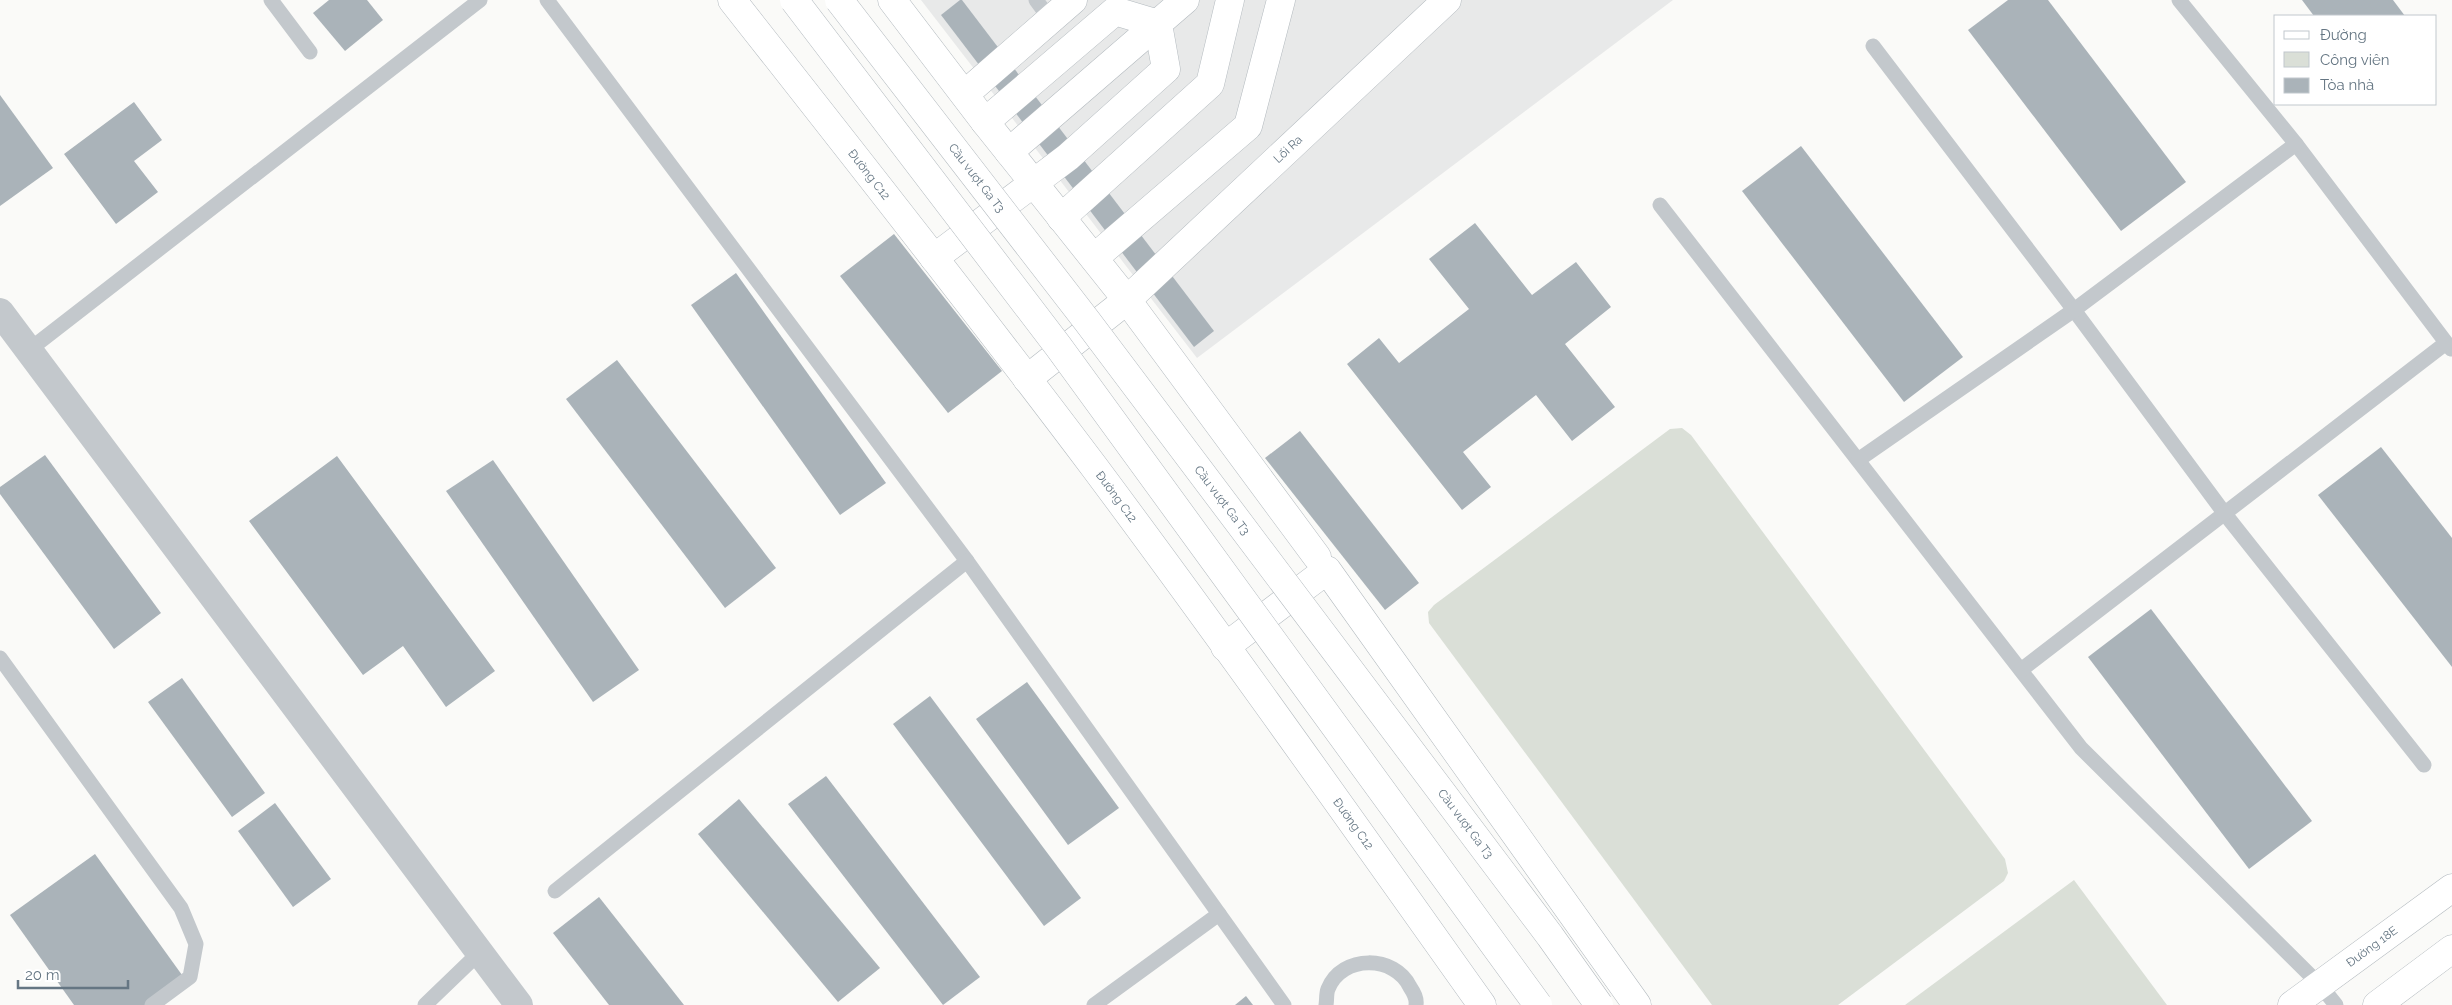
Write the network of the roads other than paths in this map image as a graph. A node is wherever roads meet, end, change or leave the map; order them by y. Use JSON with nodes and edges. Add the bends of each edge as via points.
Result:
{"nodes":[{"id":1,"x":271,"y":0,"type":"edge"},
{"id":2,"x":480,"y":0,"type":"edge"},
{"id":3,"x":547,"y":0,"type":"edge"},
{"id":4,"x":732,"y":0,"type":"edge"},
{"id":5,"x":794,"y":0,"type":"edge"},
{"id":6,"x":838,"y":0,"type":"edge"},
{"id":7,"x":892,"y":0,"type":"edge"},
{"id":8,"x":1072,"y":0,"type":"edge"},
{"id":9,"x":1185,"y":0,"type":"edge"},
{"id":10,"x":1230,"y":0,"type":"edge"},
{"id":11,"x":1281,"y":0,"type":"edge"},
{"id":12,"x":1447,"y":0,"type":"edge"},
{"id":13,"x":2179,"y":0,"type":"edge"},
{"id":14,"x":1043,"y":10,"type":"edge"},
{"id":15,"x":1158,"y":24,"type":"junction"},
{"id":16,"x":1874,"y":46,"type":"dead end"},
{"id":17,"x":310,"y":52,"type":"dead end"},
{"id":18,"x":964,"y":94,"type":"junction"},
{"id":19,"x":985,"y":122,"type":"junction"},
{"id":20,"x":2296,"y":144,"type":"junction"},
{"id":21,"x":1009,"y":152,"type":"junction"},
{"id":22,"x":1033,"y":183,"type":"junction"},
{"id":23,"x":1660,"y":205,"type":"dead end"},
{"id":24,"x":1061,"y":218,"type":"junction"},
{"id":25,"x":934,"y":258,"type":"junction"},
{"id":26,"x":1094,"y":258,"type":"junction"},
{"id":27,"x":1127,"y":300,"type":"junction"},
{"id":28,"x":2074,"y":310,"type":"junction"},
{"id":29,"x":0,"y":312,"type":"edge"},
{"id":30,"x":2449,"y":347,"type":"edge"},
{"id":31,"x":29,"y":350,"type":"junction"},
{"id":32,"x":1027,"y":379,"type":"junction"},
{"id":33,"x":1858,"y":460,"type":"junction"},
{"id":34,"x":2225,"y":514,"type":"junction"},
{"id":35,"x":967,"y":561,"type":"junction"},
{"id":36,"x":1322,"y":564,"type":"junction"},
{"id":37,"x":1225,"y":647,"type":"junction"},
{"id":38,"x":0,"y":658,"type":"edge"},
{"id":39,"x":2021,"y":670,"type":"junction"},
{"id":40,"x":2424,"y":764,"type":"dead end"},
{"id":41,"x":2452,"y":888,"type":"edge"},
{"id":42,"x":555,"y":891,"type":"dead end"},
{"id":43,"x":1219,"y":914,"type":"junction"},
{"id":44,"x":2452,"y":949,"type":"edge"},
{"id":45,"x":479,"y":953,"type":"junction"},
{"id":46,"x":2328,"y":995,"type":"edge"},
{"id":47,"x":152,"y":1005,"type":"edge"},
{"id":48,"x":425,"y":1005,"type":"edge"},
{"id":49,"x":519,"y":1005,"type":"edge"},
{"id":50,"x":1094,"y":1005,"type":"edge"},
{"id":51,"x":1284,"y":1005,"type":"edge"},
{"id":52,"x":1326,"y":1005,"type":"edge"},
{"id":53,"x":1416,"y":1005,"type":"edge"},
{"id":54,"x":1482,"y":1005,"type":"edge"},
{"id":55,"x":1538,"y":1005,"type":"edge"},
{"id":56,"x":1599,"y":1005,"type":"edge"},
{"id":57,"x":1637,"y":1005,"type":"edge"},
{"id":58,"x":2292,"y":1005,"type":"edge"},
{"id":59,"x":2377,"y":1005,"type":"edge"}],
"edges":[{"from":1,"to":17,"type":"lane"},
{"from":2,"to":31,"type":"lane"},
{"from":3,"to":35,"type":"lane"},
{"from":4,"to":25,"type":"main road","name":"Đường C12"},
{"from":5,"to":55,"type":"main road","bridge":true,"via":[[1058,346]]},
{"from":6,"to":56,"type":"main road","name":"Cầu vượt Ga T3","bridge":true,"via":[[1087,321]]},
{"from":7,"to":18,"type":"main road"},
{"from":8,"to":14,"type":"main road"},
{"from":9,"to":15,"type":"main road"},
{"from":10,"to":24,"type":"main road","via":[[1210,84]]},
{"from":11,"to":26,"type":"main road","via":[[1248,126]]},
{"from":12,"to":27,"type":"main road","name":"Lối Ra"},
{"from":13,"to":20,"type":"lane"},
{"from":14,"to":18,"type":"main road"},
{"from":15,"to":19,"type":"main road","via":[[1115,11]]},
{"from":15,"to":21,"type":"main road"},
{"from":15,"to":22,"type":"main road","via":[[1166,70]]},
{"from":16,"to":28,"type":"lane"},
{"from":18,"to":19,"type":"main road"},
{"from":19,"to":21,"type":"main road"},
{"from":20,"to":28,"type":"lane"},
{"from":20,"to":30,"type":"lane"},
{"from":21,"to":22,"type":"main road"},
{"from":22,"to":24,"type":"main road"},
{"from":22,"to":25,"type":"main road"},
{"from":23,"to":33,"type":"lane"},
{"from":24,"to":26,"type":"main road"},
{"from":25,"to":32,"type":"main road","name":"Đường C12"},
{"from":26,"to":27,"type":"main road"},
{"from":27,"to":32,"type":"main road","name":"Lối Ra"},
{"from":27,"to":36,"type":"main road"},
{"from":28,"to":33,"type":"lane"},
{"from":28,"to":34,"type":"lane"},
{"from":29,"to":31,"type":"street"},
{"from":30,"to":34,"type":"lane"},
{"from":31,"to":45,"type":"street"},
{"from":32,"to":37,"type":"main road","name":"Đường C12"},
{"from":33,"to":39,"type":"lane"},
{"from":34,"to":39,"type":"lane"},
{"from":34,"to":40,"type":"lane"},
{"from":35,"to":42,"type":"lane"},
{"from":35,"to":43,"type":"lane"},
{"from":36,"to":37,"type":"main road"},
{"from":36,"to":57,"type":"main road"},
{"from":37,"to":54,"type":"main road","name":"Đường C12"},
{"from":38,"to":47,"type":"lane","via":[[181,908],[196,944],[190,977]]},
{"from":39,"to":46,"type":"lane","via":[[2081,748]]},
{"from":41,"to":46,"type":"main road","name":"Đường 18E"},
{"from":43,"to":50,"type":"lane"},
{"from":43,"to":51,"type":"lane"},
{"from":44,"to":59,"type":"main road"},
{"from":45,"to":48,"type":"lane"},
{"from":45,"to":49,"type":"street"},
{"from":46,"to":58,"type":"main road","name":"Đường 18E"},
{"from":52,"to":53,"type":"lane","via":[[1328,989],[1343,971],[1364,962],[1386,964],[1405,976]]}]}
